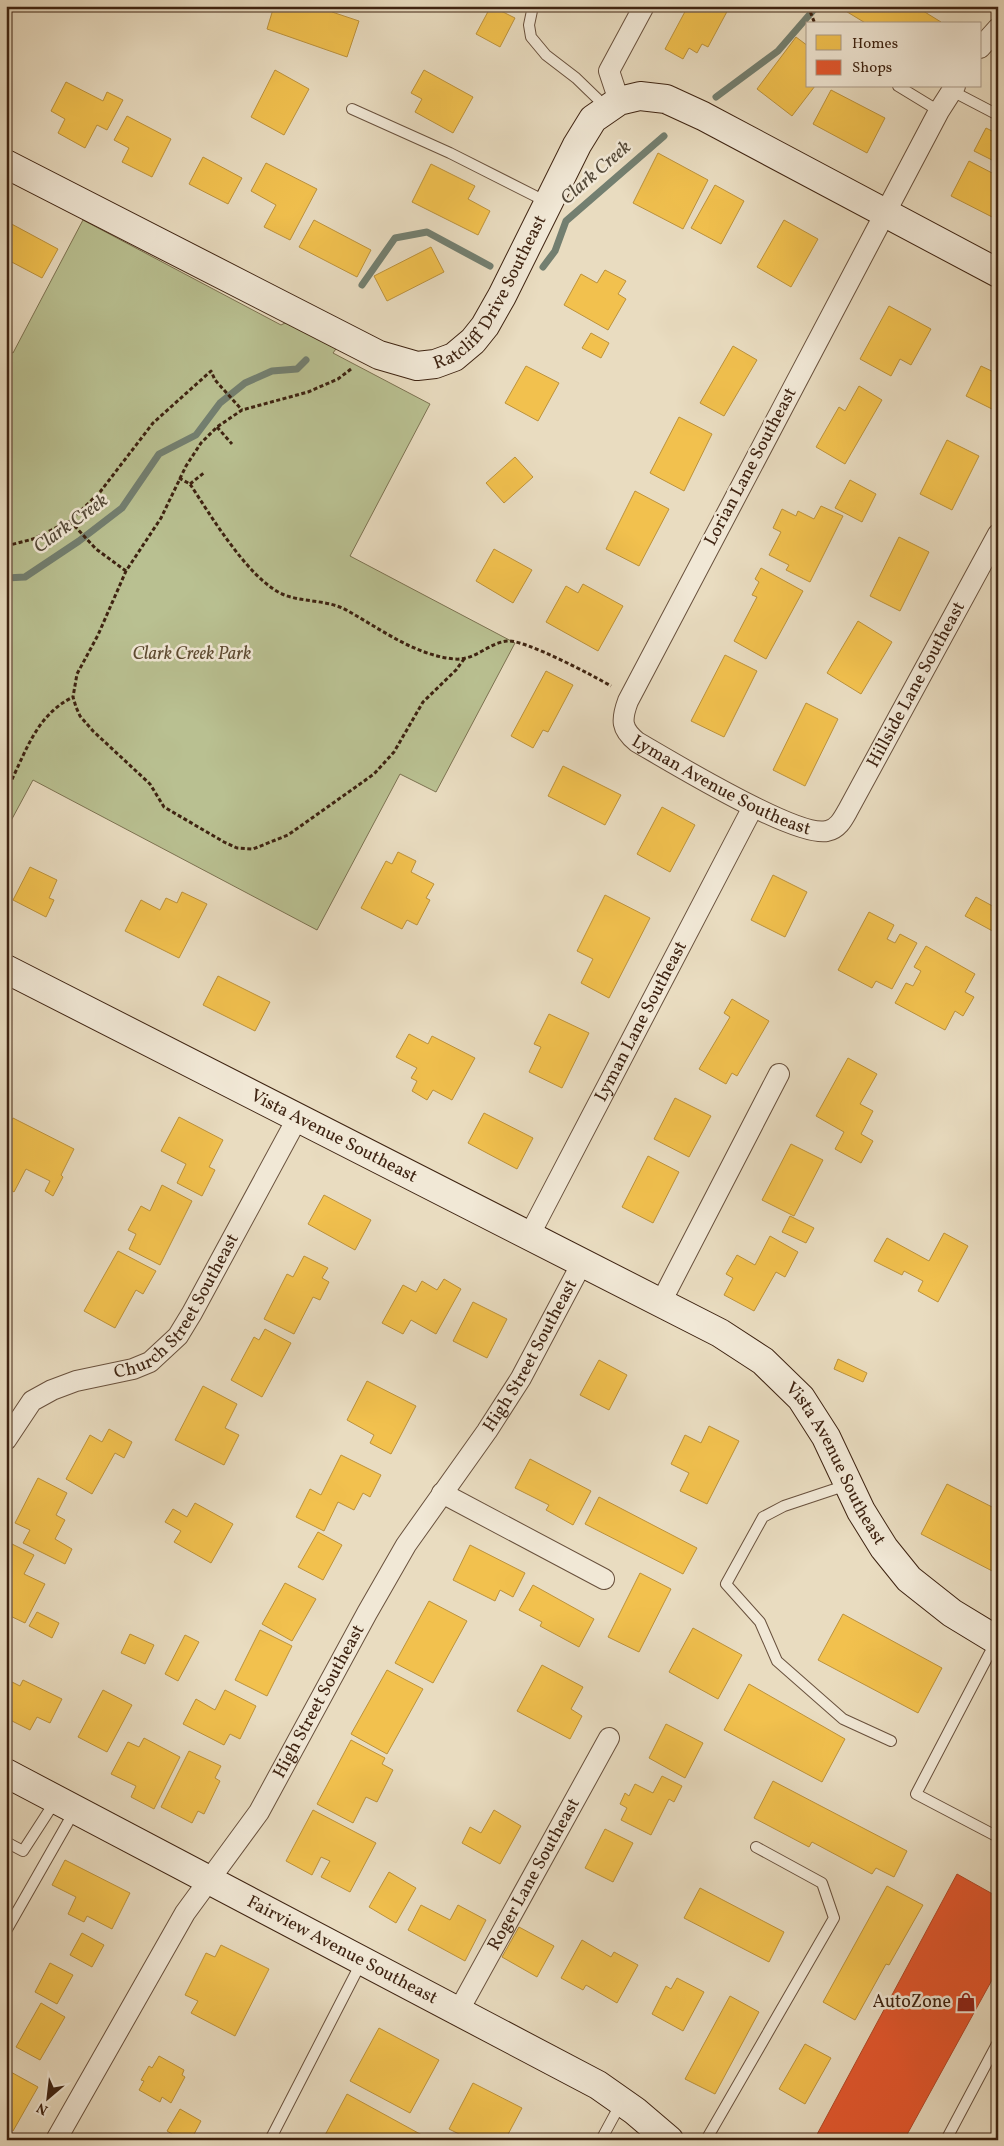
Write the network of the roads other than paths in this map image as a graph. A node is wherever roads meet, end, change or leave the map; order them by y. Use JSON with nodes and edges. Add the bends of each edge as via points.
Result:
{"nodes":[{"id":1,"x":533,"y":6,"type":"edge"},
{"id":2,"x":644,"y":6,"type":"edge"},
{"id":3,"x":998,"y":28,"type":"edge"},
{"id":4,"x":982,"y":46,"type":"edge"},
{"id":5,"x":901,"y":88,"type":"edge"},
{"id":6,"x":953,"y":89,"type":"edge"},
{"id":7,"x":613,"y":105,"type":"junction"},
{"id":8,"x":352,"y":109,"type":"dead end"},
{"id":9,"x":939,"y":111,"type":"junction"},
{"id":10,"x":998,"y":115,"type":"edge"},
{"id":11,"x":6,"y":164,"type":"edge"},
{"id":12,"x":548,"y":202,"type":"junction"},
{"id":13,"x":885,"y":213,"type":"junction"},
{"id":14,"x":998,"y":273,"type":"edge"},
{"id":15,"x":998,"y":534,"type":"edge"},
{"id":16,"x":623,"y":723,"type":"joint"},
{"id":17,"x":753,"y":807,"type":"junction"},
{"id":18,"x":829,"y":831,"type":"joint"},
{"id":19,"x":6,"y":969,"type":"edge"},
{"id":20,"x":779,"y":1074,"type":"dead end"},
{"id":21,"x":298,"y":1117,"type":"junction"},
{"id":22,"x":529,"y":1236,"type":"junction"},
{"id":23,"x":582,"y":1263,"type":"junction"},
{"id":24,"x":660,"y":1304,"type":"junction"},
{"id":25,"x":6,"y":1440,"type":"edge"},
{"id":26,"x":848,"y":1484,"type":"junction"},
{"id":27,"x":442,"y":1493,"type":"junction"},
{"id":28,"x":604,"y":1580,"type":"dead end"},
{"id":29,"x":997,"y":1640,"type":"edge"},
{"id":30,"x":609,"y":1738,"type":"dead end"},
{"id":31,"x":891,"y":1741,"type":"dead end"},
{"id":32,"x":6,"y":1773,"type":"edge"},
{"id":33,"x":66,"y":1804,"type":"junction"},
{"id":34,"x":998,"y":1838,"type":"edge"},
{"id":35,"x":6,"y":1842,"type":"edge"},
{"id":36,"x":756,"y":1847,"type":"dead end"},
{"id":37,"x":210,"y":1880,"type":"junction"},
{"id":38,"x":6,"y":1931,"type":"edge"},
{"id":39,"x":362,"y":1960,"type":"junction"},
{"id":40,"x":459,"y":2010,"type":"junction"},
{"id":41,"x":998,"y":2042,"type":"edge"},
{"id":42,"x":622,"y":2102,"type":"junction"},
{"id":43,"x":56,"y":2140,"type":"edge"},
{"id":44,"x":270,"y":2140,"type":"edge"},
{"id":45,"x":600,"y":2140,"type":"edge"},
{"id":46,"x":669,"y":2140,"type":"edge"},
{"id":47,"x":706,"y":2140,"type":"edge"},
{"id":48,"x":946,"y":2140,"type":"edge"}],
"edges":[{"from":1,"to":7,"type":"lane","via":[[529,25],[531,37],[546,55]]},
{"from":2,"to":7,"type":"street","via":[[609,71]]},
{"from":3,"to":4,"type":"street"},
{"from":5,"to":9,"type":"lane"},
{"from":6,"to":9,"type":"street","name":"Lorian Lane Southeast"},
{"from":6,"to":10,"type":"lane"},
{"from":7,"to":12,"type":"main road","name":"Ratcliff Drive Southeast","via":[[593,119]]},
{"from":7,"to":13,"type":"main road","name":"Ratcliff Drive Southeast","via":[[640,96],[666,99]]},
{"from":8,"to":12,"type":"lane"},
{"from":9,"to":13,"type":"street","name":"Lorian Lane Southeast"},
{"from":11,"to":12,"type":"main road","name":"Ratcliff Drive Southeast","via":[[379,354],[418,366],[454,357],[484,326]]},
{"from":13,"to":14,"type":"main road","name":"Ratcliff Drive Southeast"},
{"from":13,"to":16,"type":"street","name":"Lorian Lane Southeast","via":[[630,697]]},
{"from":15,"to":18,"type":"street","name":"Hillside Lane Southeast","via":[[848,810],[840,823]]},
{"from":16,"to":17,"type":"street","name":"Lyman Avenue Southeast","via":[[628,735],[637,742]]},
{"from":17,"to":18,"type":"street","name":"Lyman Avenue Southeast","via":[[806,830]]},
{"from":17,"to":22,"type":"street","name":"Lyman Lane Southeast"},
{"from":19,"to":21,"type":"main road","name":"Vista Avenue Southeast"},
{"from":20,"to":24,"type":"street"},
{"from":21,"to":22,"type":"main road","name":"Vista Avenue Southeast"},
{"from":21,"to":25,"type":"street","name":"Church Street Southeast","via":[[178,1336],[150,1362],[133,1369],[76,1381],[32,1401]]},
{"from":22,"to":23,"type":"main road","name":"Vista Avenue Southeast"},
{"from":23,"to":24,"type":"main road","name":"Vista Avenue Southeast"},
{"from":23,"to":27,"type":"street","name":"High Street Southeast","via":[[521,1378]]},
{"from":24,"to":26,"type":"main road","name":"Vista Avenue Southeast","via":[[720,1333],[763,1361],[801,1398],[826,1437]]},
{"from":26,"to":29,"type":"main road","name":"Vista Avenue Southeast","via":[[860,1511],[909,1580],[952,1614]]},
{"from":26,"to":31,"type":"lane","via":[[784,1506],[763,1517],[726,1584],[760,1622],[777,1661],[843,1719]]},
{"from":27,"to":28,"type":"street"},
{"from":27,"to":37,"type":"street","name":"High Street Southeast","via":[[367,1613],[259,1812]]},
{"from":29,"to":34,"type":"lane","via":[[916,1794]]},
{"from":30,"to":40,"type":"street","name":"Roger Lane Southeast"},
{"from":32,"to":33,"type":"main road","name":"Fairview Avenue Southeast"},
{"from":33,"to":35,"type":"lane","via":[[23,1851]]},
{"from":33,"to":37,"type":"main road","name":"Fairview Avenue Southeast"},
{"from":33,"to":38,"type":"lane"},
{"from":36,"to":47,"type":"lane","via":[[822,1883],[834,1918]]},
{"from":37,"to":39,"type":"main road","name":"Fairview Avenue Southeast"},
{"from":37,"to":43,"type":"street","name":"High Street Southeast","via":[[158,1958]]},
{"from":39,"to":40,"type":"main road","name":"Fairview Avenue Southeast"},
{"from":39,"to":44,"type":"lane"},
{"from":40,"to":42,"type":"main road","name":"Fairview Avenue Southeast","via":[[598,2085]]},
{"from":41,"to":48,"type":"lane"},
{"from":42,"to":45,"type":"lane"},
{"from":42,"to":46,"type":"main road","name":"Fairview Avenue Southeast"}]}
